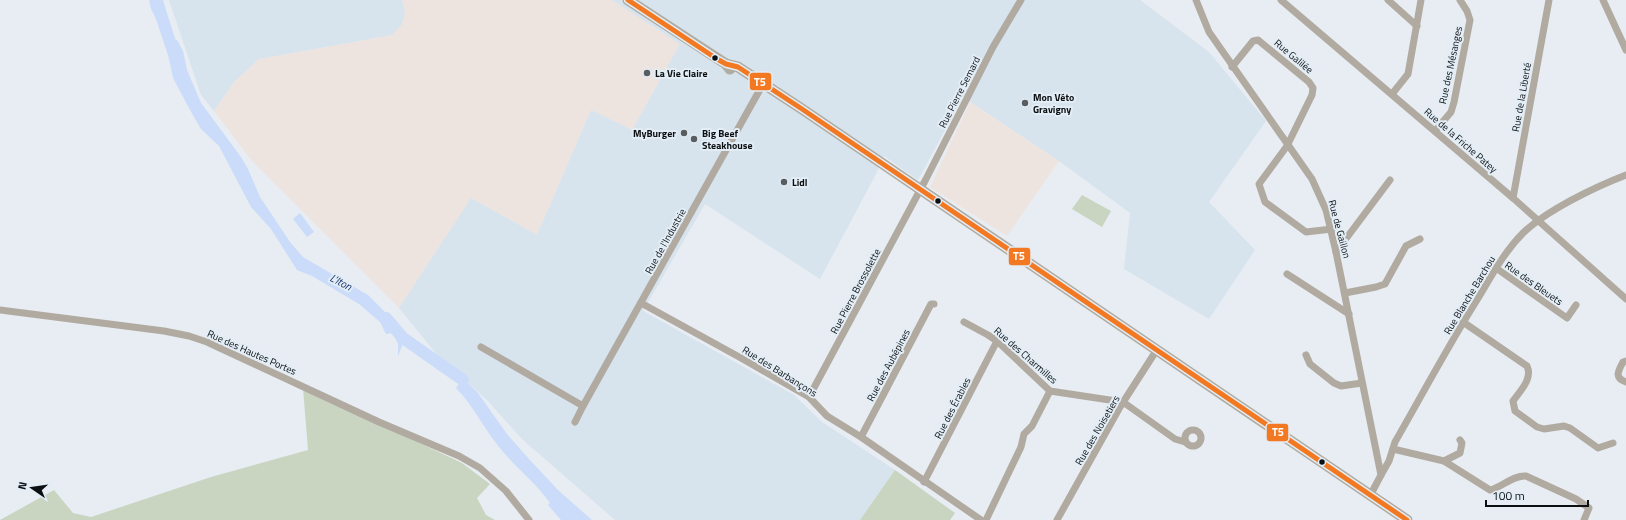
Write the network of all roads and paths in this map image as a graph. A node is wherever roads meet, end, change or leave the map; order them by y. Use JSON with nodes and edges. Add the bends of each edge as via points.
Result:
{"nodes":[{"id":1,"x":628,"y":0,"type":"edge"},
{"id":2,"x":1021,"y":0,"type":"edge"},
{"id":3,"x":1196,"y":0,"type":"edge"},
{"id":4,"x":1281,"y":0,"type":"edge"},
{"id":5,"x":1388,"y":0,"type":"edge"},
{"id":6,"x":1421,"y":0,"type":"edge"},
{"id":7,"x":1460,"y":0,"type":"edge"},
{"id":8,"x":1549,"y":0,"type":"edge"},
{"id":9,"x":1603,"y":0,"type":"edge"},
{"id":10,"x":1417,"y":26,"type":"junction"},
{"id":11,"x":1626,"y":50,"type":"edge"},
{"id":12,"x":1232,"y":67,"type":"junction"},
{"id":13,"x":761,"y":87,"type":"junction"},
{"id":14,"x":1392,"y":94,"type":"junction"},
{"id":15,"x":1435,"y":130,"type":"junction"},
{"id":16,"x":1287,"y":146,"type":"junction"},
{"id":17,"x":1626,"y":175,"type":"edge"},
{"id":18,"x":1390,"y":180,"type":"dead end"},
{"id":19,"x":919,"y":192,"type":"junction"},
{"id":20,"x":1513,"y":198,"type":"junction"},
{"id":21,"x":1538,"y":220,"type":"junction"},
{"id":22,"x":1332,"y":229,"type":"junction"},
{"id":23,"x":1420,"y":239,"type":"dead end"},
{"id":24,"x":1336,"y":252,"type":"junction"},
{"id":25,"x":1496,"y":268,"type":"junction"},
{"id":26,"x":1287,"y":274,"type":"dead end"},
{"id":27,"x":1345,"y":293,"type":"junction"},
{"id":28,"x":1626,"y":299,"type":"edge"},
{"id":29,"x":641,"y":303,"type":"junction"},
{"id":30,"x":934,"y":304,"type":"dead end"},
{"id":31,"x":1576,"y":305,"type":"dead end"},
{"id":32,"x":0,"y":310,"type":"edge"},
{"id":33,"x":1349,"y":314,"type":"junction"},
{"id":34,"x":964,"y":322,"type":"dead end"},
{"id":35,"x":1463,"y":322,"type":"junction"},
{"id":36,"x":997,"y":342,"type":"junction"},
{"id":37,"x":481,"y":347,"type":"dead end"},
{"id":38,"x":1156,"y":351,"type":"junction"},
{"id":39,"x":1306,"y":355,"type":"dead end"},
{"id":40,"x":1626,"y":361,"type":"edge"},
{"id":41,"x":1626,"y":382,"type":"edge"},
{"id":42,"x":1362,"y":384,"type":"junction"},
{"id":43,"x":1050,"y":391,"type":"junction"},
{"id":44,"x":809,"y":397,"type":"junction"},
{"id":45,"x":1123,"y":402,"type":"junction"},
{"id":46,"x":583,"y":406,"type":"junction"},
{"id":47,"x":575,"y":422,"type":"dead end"},
{"id":48,"x":861,"y":437,"type":"junction"},
{"id":49,"x":1460,"y":440,"type":"dead end"},
{"id":50,"x":1185,"y":442,"type":"dead end"},
{"id":51,"x":1613,"y":444,"type":"dead end"},
{"id":52,"x":1598,"y":448,"type":"junction"},
{"id":53,"x":1393,"y":449,"type":"junction"},
{"id":54,"x":1605,"y":453,"type":"dead end"},
{"id":55,"x":1444,"y":461,"type":"junction"},
{"id":56,"x":1381,"y":476,"type":"junction"},
{"id":57,"x":924,"y":482,"type":"junction"},
{"id":58,"x":1371,"y":494,"type":"junction"},
{"id":59,"x":529,"y":520,"type":"edge"},
{"id":60,"x":981,"y":520,"type":"edge"},
{"id":61,"x":986,"y":520,"type":"edge"},
{"id":62,"x":1057,"y":520,"type":"edge"},
{"id":63,"x":1407,"y":520,"type":"edge"},
{"id":64,"x":1584,"y":520,"type":"edge"}],
"edges":[{"from":1,"to":13,"type":"main road","via":[[726,64],[734,73]]},
{"from":2,"to":19,"type":"street","name":"Rue Pierre Semard","via":[[993,47]]},
{"from":3,"to":12,"type":"street","name":"Rue de Gaillon","via":[[1209,32]]},
{"from":4,"to":14,"type":"street","name":"Rue de la Friche Patey"},
{"from":5,"to":10,"type":"street"},
{"from":6,"to":10,"type":"street"},
{"from":7,"to":15,"type":"street","name":"Rue des Mésanges","via":[[1468,11],[1470,20],[1451,112]]},
{"from":8,"to":20,"type":"street","name":"Rue de la Liberté"},
{"from":9,"to":11,"type":"street"},
{"from":10,"to":14,"type":"street","via":[[1408,74]]},
{"from":12,"to":16,"type":"street","name":"Rue de Gaillon"},
{"from":12,"to":16,"type":"street","name":"Rue Galilée","via":[[1253,41],[1258,40],[1309,82],[1313,88],[1312,95]]},
{"from":13,"to":19,"type":"main road"},
{"from":13,"to":29,"type":"street","name":"Rue de l'Industrie"},
{"from":14,"to":15,"type":"street","name":"Rue de la Friche Patey"},
{"from":15,"to":20,"type":"street","name":"Rue de la Friche Patey"},
{"from":16,"to":22,"type":"street","name":"Rue de Gaillon","via":[[1312,179]]},
{"from":16,"to":22,"type":"street","via":[[1259,184],[1265,202],[1306,232]]},
{"from":17,"to":21,"type":"street","name":"Rue Blanche Barchou"},
{"from":18,"to":24,"type":"street"},
{"from":19,"to":38,"type":"main road"},
{"from":19,"to":44,"type":"street","name":"Rue Pierre Brossolette"},
{"from":20,"to":21,"type":"street","name":"Rue de la Friche Patey"},
{"from":21,"to":25,"type":"street","name":"Rue Blanche Barchou","via":[[1515,242]]},
{"from":21,"to":28,"type":"street","name":"Rue de la Friche Patey"},
{"from":22,"to":24,"type":"street","name":"Rue de Gaillon"},
{"from":23,"to":27,"type":"street","via":[[1406,246],[1384,284]]},
{"from":24,"to":27,"type":"street","name":"Rue de Gaillon"},
{"from":25,"to":31,"type":"street","name":"Rue des Bleuets","via":[[1567,318]]},
{"from":25,"to":35,"type":"street","name":"Rue Blanche Barchou"},
{"from":26,"to":33,"type":"street"},
{"from":27,"to":33,"type":"street","name":"Rue de Gaillon"},
{"from":29,"to":44,"type":"street","name":"Rue des Barbançons"},
{"from":29,"to":46,"type":"street","name":"Rue de l'Industrie"},
{"from":30,"to":48,"type":"street","name":"Rue des Aubépines","via":[[931,304]]},
{"from":32,"to":59,"type":"street","name":"Rue des Hautes Portes","via":[[164,331],[207,342],[459,456],[480,468],[506,491]]},
{"from":33,"to":42,"type":"street","name":"Rue de Gaillon"},
{"from":34,"to":36,"type":"street","name":"Rue des Charmilles"},
{"from":35,"to":52,"type":"street","via":[[1527,366],[1529,378],[1513,401],[1515,411],[1537,427],[1570,428]]},
{"from":35,"to":53,"type":"street","name":"Rue Blanche Barchou"},
{"from":36,"to":43,"type":"street","name":"Rue des Charmilles"},
{"from":36,"to":57,"type":"street","name":"Rue des Érables"},
{"from":37,"to":46,"type":"street"},
{"from":38,"to":45,"type":"street","name":"Rue des Noisetiers"},
{"from":38,"to":58,"type":"main road"},
{"from":39,"to":42,"type":"street","via":[[1310,364],[1334,383],[1341,386]]},
{"from":40,"to":41,"type":"street","via":[[1623,362],[1617,376]]},
{"from":42,"to":56,"type":"street","name":"Rue de Gaillon"},
{"from":43,"to":45,"type":"street","name":"Rue des Charmilles"},
{"from":43,"to":61,"type":"street","via":[[1032,426],[1024,434],[1021,447]]},
{"from":44,"to":48,"type":"street","name":"Rue des Barbançons","via":[[827,416]]},
{"from":45,"to":50,"type":"street","name":"Rue des Charmilles","via":[[1175,439]]},
{"from":45,"to":62,"type":"street","name":"Rue des Noisetiers"},
{"from":46,"to":47,"type":"street","name":"Rue de l'Industrie"},
{"from":48,"to":57,"type":"street","name":"Rue des Barbançons"},
{"from":49,"to":55,"type":"street","via":[[1460,453]]},
{"from":51,"to":52,"type":"street"},
{"from":52,"to":54,"type":"street"},
{"from":53,"to":55,"type":"street"},
{"from":53,"to":56,"type":"street","name":"Rue Blanche Barchou"},
{"from":55,"to":64,"type":"street","via":[[1490,490],[1520,475],[1526,476],[1567,494],[1589,508]]},
{"from":56,"to":58,"type":"street"},
{"from":57,"to":60,"type":"street","name":"Rue des Barbançons"},
{"from":58,"to":63,"type":"main road"}]}
